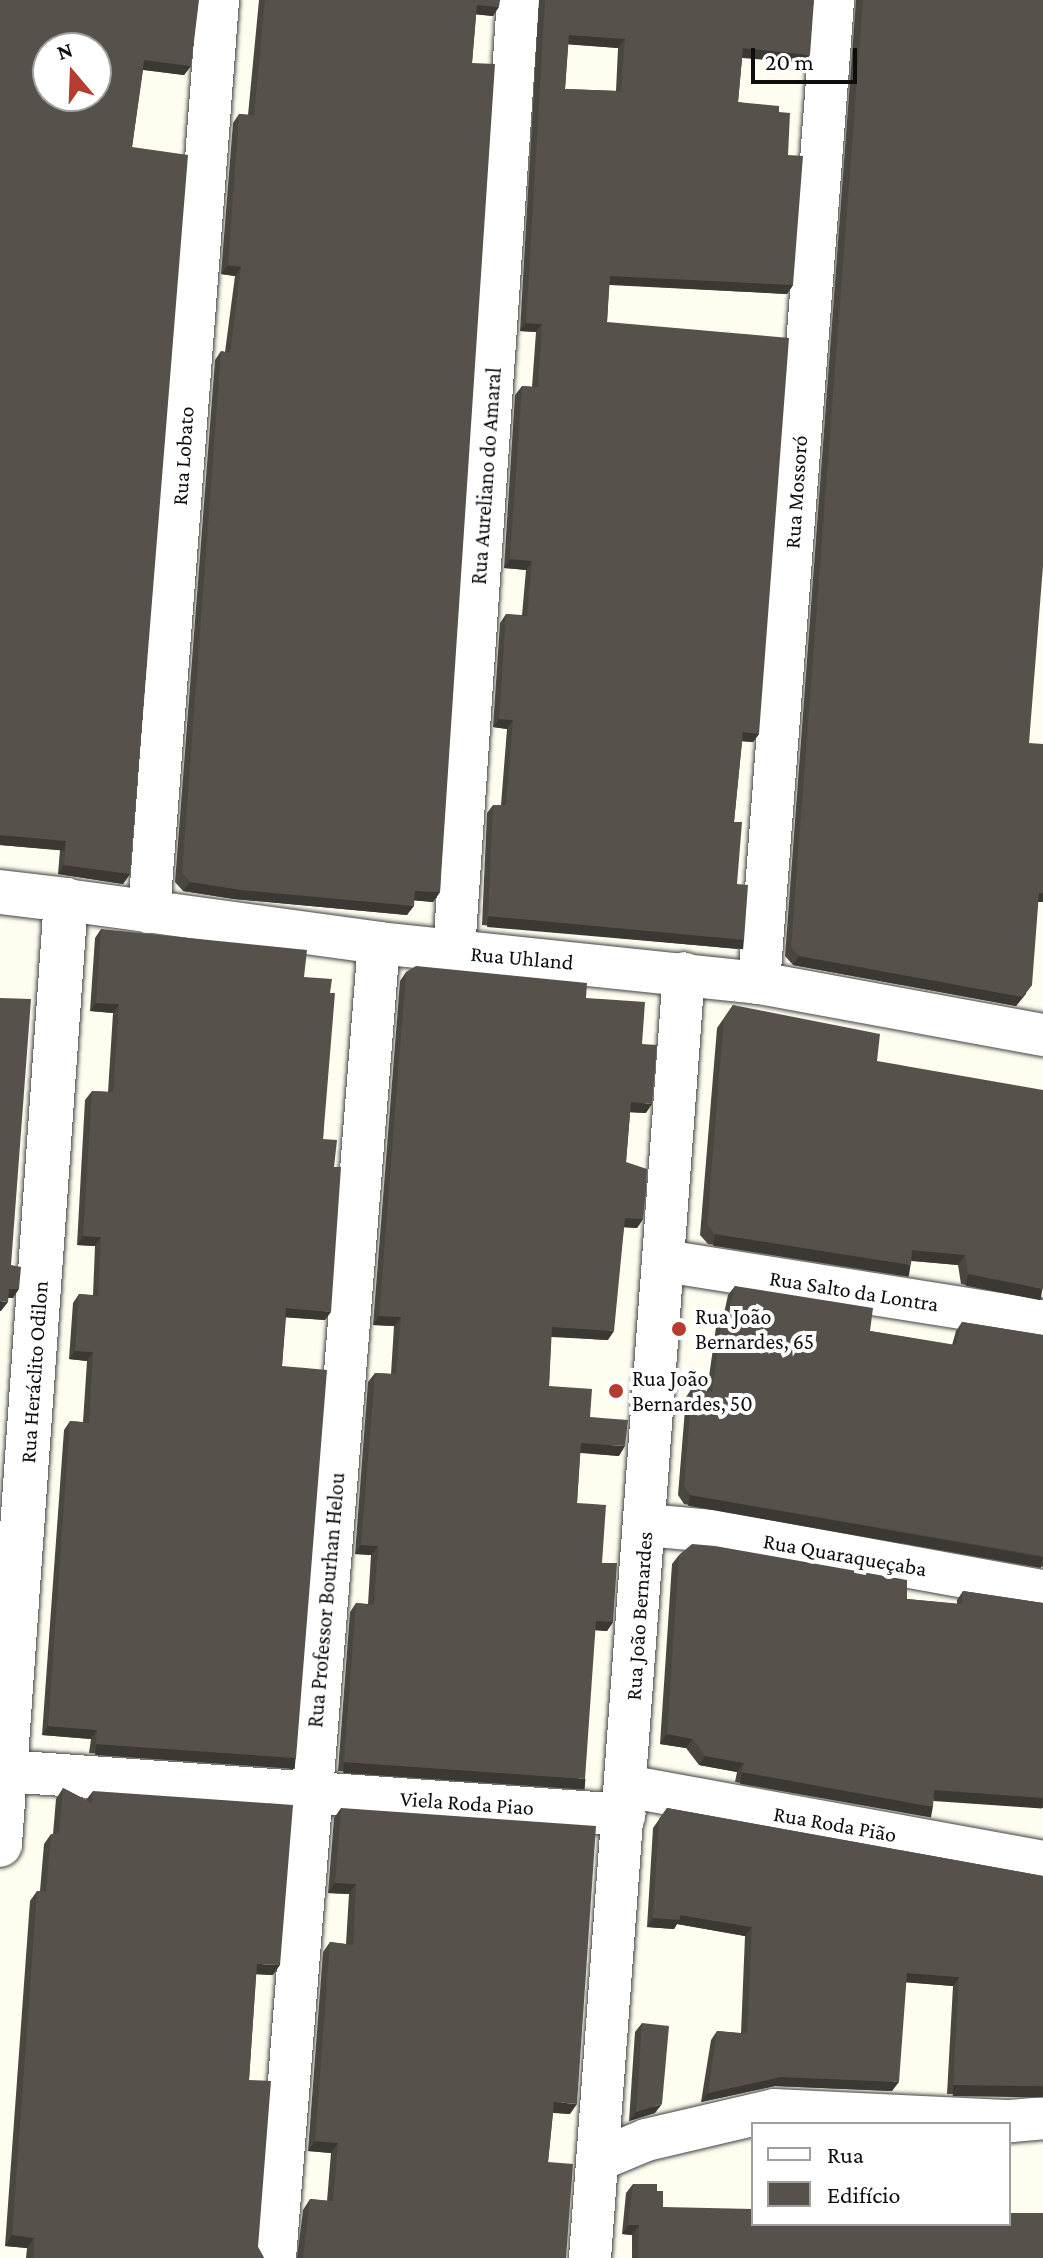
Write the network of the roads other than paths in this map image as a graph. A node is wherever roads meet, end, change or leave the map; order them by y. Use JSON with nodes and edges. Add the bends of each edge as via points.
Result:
{"nodes":[{"id":1,"x":218,"y":0,"type":"edge"},
{"id":2,"x":518,"y":0,"type":"edge"},
{"id":3,"x":833,"y":0,"type":"edge"},
{"id":4,"x":0,"y":892,"type":"edge"},
{"id":5,"x":66,"y":900,"type":"junction"},
{"id":6,"x":149,"y":912,"type":"junction"},
{"id":7,"x":379,"y":943,"type":"junction"},
{"id":8,"x":454,"y":951,"type":"junction"},
{"id":9,"x":684,"y":973,"type":"junction"},
{"id":10,"x":759,"y":983,"type":"junction"},
{"id":11,"x":1043,"y":1035,"type":"edge"},
{"id":12,"x":665,"y":1261,"type":"junction"},
{"id":13,"x":1043,"y":1321,"type":"edge"},
{"id":14,"x":646,"y":1525,"type":"junction"},
{"id":15,"x":1043,"y":1591,"type":"edge"},
{"id":16,"x":5,"y":1756,"type":"edge"},
{"id":17,"x":311,"y":1793,"type":"junction"},
{"id":18,"x":625,"y":1801,"type":"junction"},
{"id":19,"x":0,"y":1845,"type":"edge"},
{"id":20,"x":1043,"y":1862,"type":"edge"},
{"id":21,"x":1043,"y":2118,"type":"edge"},
{"id":22,"x":598,"y":2160,"type":"junction"},
{"id":23,"x":275,"y":2258,"type":"edge"},
{"id":24,"x":590,"y":2258,"type":"edge"}],
"edges":[{"from":1,"to":6,"type":"street","name":"Rua Lobato"},
{"from":2,"to":8,"type":"street","name":"Rua Aureliano do Amaral"},
{"from":3,"to":10,"type":"street","name":"Rua Mossoró"},
{"from":4,"to":5,"type":"street","name":"Rua Uhland"},
{"from":5,"to":6,"type":"street","name":"Rua Uhland"},
{"from":5,"to":16,"type":"street","name":"Rua Heráclito Odilon"},
{"from":6,"to":7,"type":"street","name":"Rua Uhland"},
{"from":7,"to":8,"type":"street","name":"Rua Uhland"},
{"from":7,"to":17,"type":"street","name":"Rua Professor Bourhan Helou"},
{"from":8,"to":9,"type":"street","name":"Rua Uhland"},
{"from":9,"to":10,"type":"street","name":"Rua Uhland"},
{"from":9,"to":12,"type":"street","name":"Rua João Bernardes"},
{"from":10,"to":11,"type":"street","name":"Rua Uhland"},
{"from":12,"to":13,"type":"street","name":"Rua Salto da Lontra"},
{"from":12,"to":14,"type":"street","name":"Rua João Bernardes"},
{"from":14,"to":15,"type":"street","name":"Rua Quaraqueçaba","via":[[712,1531]]},
{"from":14,"to":18,"type":"street","name":"Rua João Bernardes"},
{"from":16,"to":17,"type":"street","name":"Viela Roda Piao"},
{"from":16,"to":19,"type":"street","name":"Rua Heráclito Odilon"},
{"from":17,"to":18,"type":"street","name":"Viela Roda Piao"},
{"from":17,"to":23,"type":"street","name":"Rua Professor Bourhan Helou"},
{"from":18,"to":20,"type":"street","name":"Rua Roda Pião"},
{"from":18,"to":22,"type":"street","name":"Rua João Bernardes"},
{"from":21,"to":22,"type":"street","via":[[774,2110],[646,2140]]},
{"from":22,"to":24,"type":"street","name":"Rua João Bernardes"}]}
